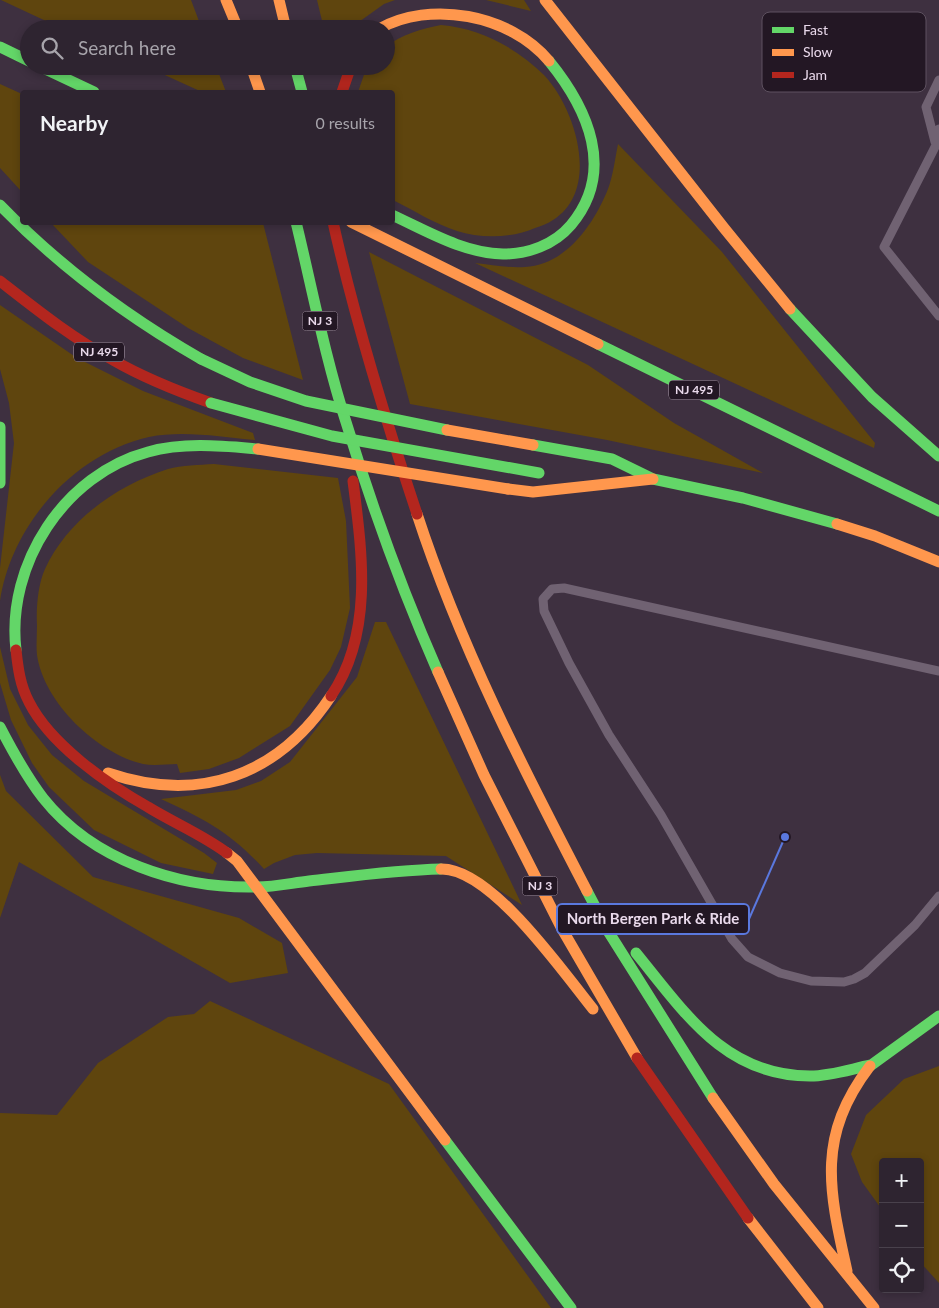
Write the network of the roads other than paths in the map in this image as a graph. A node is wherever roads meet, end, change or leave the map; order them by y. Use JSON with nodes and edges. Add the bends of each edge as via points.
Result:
{"nodes":[{"id":1,"x":226,"y":0,"type":"edge"},
{"id":2,"x":279,"y":0,"type":"edge"},
{"id":3,"x":545,"y":0,"type":"edge"},
{"id":4,"x":234,"y":20,"type":"edge"},
{"id":5,"x":284,"y":20,"type":"edge"},
{"id":6,"x":390,"y":20,"type":"edge"},
{"id":7,"x":0,"y":48,"type":"edge"},
{"id":8,"x":20,"y":57,"type":"edge"},
{"id":9,"x":58,"y":75,"type":"edge"},
{"id":10,"x":254,"y":75,"type":"edge"},
{"id":11,"x":297,"y":75,"type":"edge"},
{"id":12,"x":348,"y":75,"type":"edge"},
{"id":13,"x":939,"y":80,"type":"edge"},
{"id":14,"x":90,"y":90,"type":"edge"},
{"id":15,"x":259,"y":90,"type":"edge"},
{"id":16,"x":301,"y":90,"type":"edge"},
{"id":17,"x":343,"y":90,"type":"edge"},
{"id":18,"x":939,"y":129,"type":"edge"},
{"id":19,"x":938,"y":143,"type":"edge"},
{"id":20,"x":0,"y":205,"type":"edge"},
{"id":21,"x":395,"y":216,"type":"edge"},
{"id":22,"x":297,"y":225,"type":"edge"},
{"id":23,"x":334,"y":225,"type":"edge"},
{"id":24,"x":357,"y":225,"type":"edge"},
{"id":25,"x":0,"y":281,"type":"edge"},
{"id":26,"x":939,"y":316,"type":"edge"},
{"id":27,"x":344,"y":420,"type":"junction"},
{"id":28,"x":0,"y":428,"type":"edge"},
{"id":29,"x":939,"y":456,"type":"edge"},
{"id":30,"x":544,"y":474,"type":"dead end"},
{"id":31,"x":566,"y":477,"type":"dead end"},
{"id":32,"x":653,"y":479,"type":"junction"},
{"id":33,"x":0,"y":483,"type":"edge"},
{"id":34,"x":610,"y":484,"type":"junction"},
{"id":35,"x":939,"y":511,"type":"edge"},
{"id":36,"x":939,"y":562,"type":"edge"},
{"id":37,"x":939,"y":671,"type":"edge"},
{"id":38,"x":0,"y":727,"type":"edge"},
{"id":39,"x":93,"y":768,"type":"junction"},
{"id":40,"x":257,"y":887,"type":"junction"},
{"id":41,"x":588,"y":895,"type":"junction"},
{"id":42,"x":939,"y":896,"type":"edge"},
{"id":43,"x":939,"y":1016,"type":"edge"},
{"id":44,"x":939,"y":1031,"type":"edge"},
{"id":45,"x":920,"y":1032,"type":"junction"},
{"id":46,"x":871,"y":1064,"type":"junction"},
{"id":47,"x":646,"y":1073,"type":"junction"},
{"id":48,"x":848,"y":1278,"type":"junction"},
{"id":49,"x":571,"y":1308,"type":"edge"},
{"id":50,"x":818,"y":1308,"type":"edge"},
{"id":51,"x":874,"y":1308,"type":"edge"}],
"edges":[{"from":1,"to":4,"type":"highway"},
{"from":2,"to":5,"type":"highway"},
{"from":3,"to":29,"type":"highway","via":[[788,308],[855,381]]},
{"from":6,"to":21,"type":"highway","via":[[406,12],[434,8],[464,11],[498,22],[524,38],[552,63],[574,93],[589,130],[594,162],[590,190],[579,217],[559,237],[533,251],[505,254],[476,250]]},
{"from":7,"to":8,"type":"highway"},
{"from":9,"to":14,"type":"highway"},
{"from":10,"to":15,"type":"highway"},
{"from":11,"to":16,"type":"highway"},
{"from":12,"to":17,"type":"highway"},
{"from":13,"to":19,"type":"lane","via":[[926,106]]},
{"from":18,"to":19,"type":"lane"},
{"from":19,"to":26,"type":"lane","via":[[884,247]]},
{"from":20,"to":32,"type":"highway","bridge":true,"via":[[94,292],[149,330],[201,360],[250,382],[306,401],[417,425],[612,459]]},
{"from":22,"to":27,"type":"highway","number":"NJ 3"},
{"from":23,"to":41,"type":"highway","number":"NJ 3","via":[[380,402],[444,595],[506,733]]},
{"from":24,"to":35,"type":"highway","number":"NJ 495"},
{"from":25,"to":30,"type":"highway","number":"NJ 495","bridge":true,"via":[[48,319],[101,353],[154,381],[211,403],[270,422],[337,437]]},
{"from":27,"to":39,"type":"highway","via":[[360,537],[363,587],[356,642],[349,663],[327,704],[313,722],[276,756],[234,777],[211,784],[166,786],[143,783]]},
{"from":27,"to":47,"type":"highway","number":"NJ 3","via":[[413,615],[484,775],[554,914]]},
{"from":28,"to":33,"type":"highway"},
{"from":31,"to":34,"type":"highway"},
{"from":32,"to":34,"type":"highway"},
{"from":32,"to":36,"type":"highway","via":[[814,517],[875,536]]},
{"from":34,"to":39,"type":"highway","bridge":true,"via":[[533,492],[258,449],[192,445],[161,448],[107,469],[66,501],[29,550],[15,588],[10,620],[16,664],[34,710],[68,750]]},
{"from":37,"to":42,"type":"lane","via":[[564,588],[552,589],[543,599],[544,611],[609,735],[732,939],[748,957],[780,973],[804,979],[828,982],[854,979],[865,973],[915,925]]},
{"from":38,"to":40,"type":"highway","via":[[22,770],[40,795],[64,821],[89,841],[122,861],[183,882],[205,886]]},
{"from":39,"to":40,"type":"highway","via":[[134,799],[223,848]]},
{"from":40,"to":47,"type":"highway","via":[[429,868],[448,869],[467,877],[511,909]]},
{"from":40,"to":49,"type":"highway"},
{"from":41,"to":46,"type":"highway","via":[[704,1034],[736,1060],[771,1072],[798,1076],[834,1073]]},
{"from":41,"to":48,"type":"highway","number":"NJ 3","via":[[698,1077],[774,1184]]},
{"from":43,"to":45,"type":"highway"},
{"from":44,"to":45,"type":"highway"},
{"from":45,"to":46,"type":"highway"},
{"from":46,"to":48,"type":"highway","via":[[848,1097],[833,1134],[829,1158],[831,1198]]},
{"from":47,"to":50,"type":"highway","number":"NJ 3","via":[[744,1213]]},
{"from":48,"to":51,"type":"highway","number":"NJ 3"}]}
